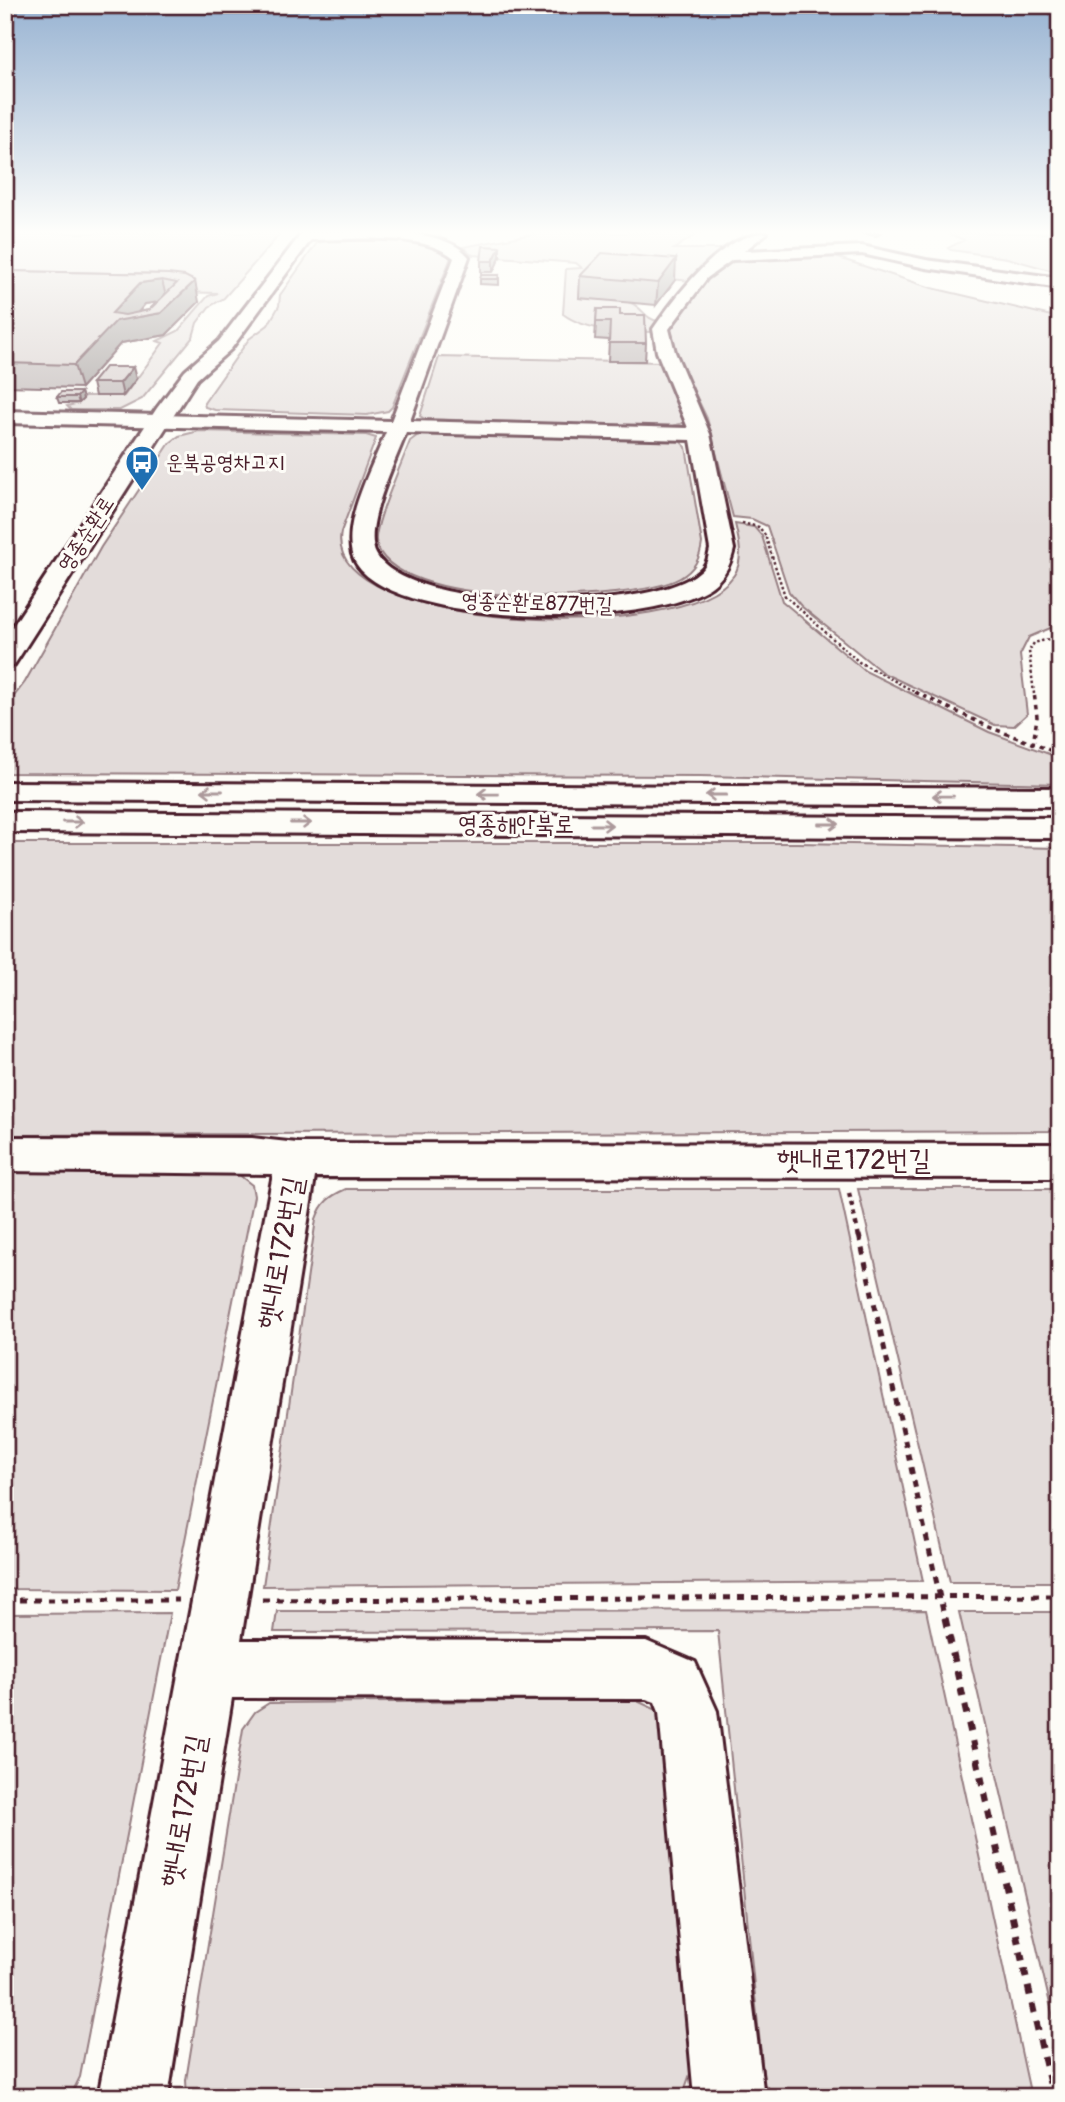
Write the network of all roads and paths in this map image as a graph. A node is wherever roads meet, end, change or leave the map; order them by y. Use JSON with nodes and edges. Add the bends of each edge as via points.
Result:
{"nodes":[{"id":1,"x":235,"y":331,"type":"edge"},
{"id":2,"x":434,"y":331,"type":"edge"},
{"id":3,"x":661,"y":331,"type":"edge"},
{"id":4,"x":211,"y":333,"type":"dead end"},
{"id":5,"x":191,"y":375,"type":"junction"},
{"id":6,"x":5,"y":417,"type":"edge"},
{"id":7,"x":159,"y":420,"type":"junction"},
{"id":8,"x":399,"y":426,"type":"junction"},
{"id":9,"x":699,"y":434,"type":"junction"},
{"id":10,"x":735,"y":522,"type":"dead end"},
{"id":11,"x":1060,"y":636,"type":"edge"},
{"id":12,"x":5,"y":659,"type":"edge"},
{"id":13,"x":1033,"y":745,"type":"junction"},
{"id":14,"x":1060,"y":754,"type":"edge"},
{"id":15,"x":5,"y":790,"type":"edge"},
{"id":16,"x":1060,"y":797,"type":"edge"},
{"id":17,"x":5,"y":822,"type":"edge"},
{"id":18,"x":1060,"y":828,"type":"edge"},
{"id":19,"x":5,"y":1154,"type":"edge"},
{"id":20,"x":297,"y":1160,"type":"junction"},
{"id":21,"x":1060,"y":1161,"type":"edge"},
{"id":22,"x":847,"y":1183,"type":"dead end"},
{"id":23,"x":1060,"y":1596,"type":"edge"},
{"id":24,"x":940,"y":1597,"type":"junction"},
{"id":25,"x":5,"y":1600,"type":"edge"},
{"id":26,"x":184,"y":1600,"type":"dead end"},
{"id":27,"x":251,"y":1601,"type":"dead end"},
{"id":28,"x":210,"y":1669,"type":"junction"},
{"id":29,"x":132,"y":2097,"type":"edge"},
{"id":30,"x":729,"y":2097,"type":"edge"},
{"id":31,"x":1053,"y":2097,"type":"edge"}],
"edges":[{"from":1,"to":5,"type":"main road","name":"영종순환로"},
{"from":2,"to":8,"type":"main road","name":"영종순환로877번길"},
{"from":3,"to":9,"type":"main road","name":"영종순환로877번길"},
{"from":4,"to":5,"type":"main road","name":"영종순환로"},
{"from":5,"to":7,"type":"main road","name":"영종순환로"},
{"from":6,"to":7,"type":"main road"},
{"from":7,"to":8,"type":"main road"},
{"from":7,"to":12,"type":"main road","name":"영종순환로"},
{"from":8,"to":9,"type":"main road"},
{"from":8,"to":9,"type":"main road","name":"영종순환로877번길","via":[[359,533],[362,551],[377,569],[410,589],[456,601],[573,608],[656,601],[699,584],[713,573],[722,549]]},
{"from":10,"to":13,"type":"path","via":[[762,530],[785,596],[859,662],[908,690]]},
{"from":11,"to":13,"type":"path","via":[[1034,643],[1029,651],[1037,717]]},
{"from":13,"to":14,"type":"path"},
{"from":16,"to":15,"type":"main road","name":"영종해안북로","one_way":true},
{"from":17,"to":18,"type":"main road","name":"영종해안북로","one_way":true},
{"from":19,"to":20,"type":"main road","via":[[252,1155]]},
{"from":20,"to":21,"type":"main road","name":"햇내로172번길"},
{"from":20,"to":28,"type":"main road","name":"햇내로172번길"},
{"from":22,"to":24,"type":"path"},
{"from":23,"to":24,"type":"path"},
{"from":24,"to":27,"type":"path"},
{"from":24,"to":31,"type":"path"},
{"from":25,"to":26,"type":"path"},
{"from":28,"to":29,"type":"main road","name":"햇내로172번길"},
{"from":28,"to":30,"type":"main road","via":[[646,1670],[675,1682],[688,1711]]}]}
